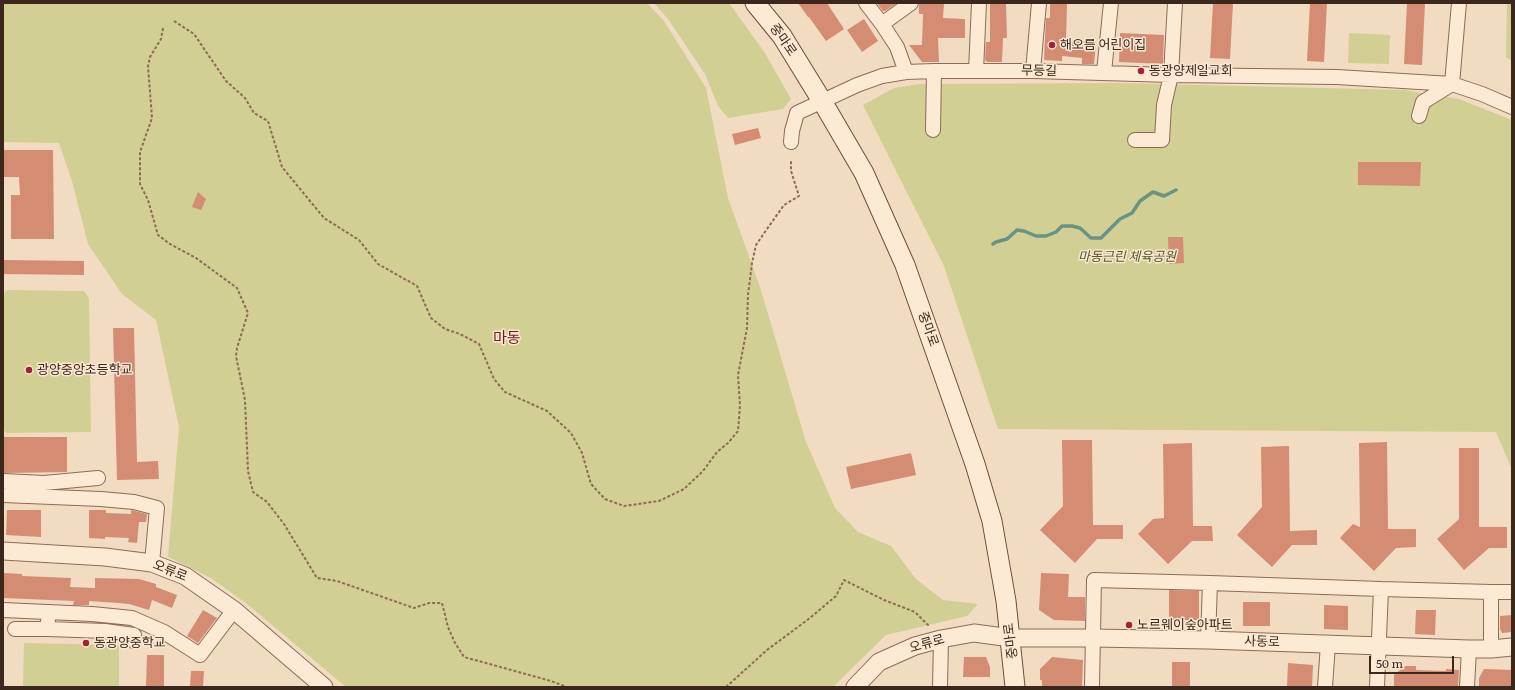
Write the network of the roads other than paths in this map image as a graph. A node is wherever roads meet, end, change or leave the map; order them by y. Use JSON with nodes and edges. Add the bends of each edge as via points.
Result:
{"nodes":[{"id":1,"x":755,"y":3,"type":"edge"},
{"id":2,"x":866,"y":3,"type":"edge"},
{"id":3,"x":911,"y":3,"type":"edge"},
{"id":4,"x":979,"y":3,"type":"edge"},
{"id":5,"x":1039,"y":3,"type":"edge"},
{"id":6,"x":1111,"y":3,"type":"edge"},
{"id":7,"x":1175,"y":3,"type":"edge"},
{"id":8,"x":1459,"y":3,"type":"edge"},
{"id":9,"x":882,"y":24,"type":"junction"},
{"id":10,"x":934,"y":71,"type":"junction"},
{"id":11,"x":976,"y":71,"type":"junction"},
{"id":12,"x":1033,"y":71,"type":"junction"},
{"id":13,"x":906,"y":72,"type":"junction"},
{"id":14,"x":1104,"y":72,"type":"junction"},
{"id":15,"x":1171,"y":75,"type":"junction"},
{"id":16,"x":1452,"y":84,"type":"junction"},
{"id":17,"x":822,"y":101,"type":"junction"},
{"id":18,"x":1512,"y":107,"type":"edge"},
{"id":19,"x":1419,"y":116,"type":"dead end"},
{"id":20,"x":933,"y":130,"type":"dead end"},
{"id":21,"x":1134,"y":140,"type":"dead end"},
{"id":22,"x":792,"y":142,"type":"dead end"},
{"id":23,"x":98,"y":478,"type":"dead end"},
{"id":24,"x":3,"y":481,"type":"edge"},
{"id":25,"x":3,"y":495,"type":"edge"},
{"id":26,"x":3,"y":551,"type":"edge"},
{"id":27,"x":152,"y":563,"type":"junction"},
{"id":28,"x":1210,"y":583,"type":"junction"},
{"id":29,"x":1381,"y":589,"type":"junction"},
{"id":30,"x":1491,"y":592,"type":"junction"},
{"id":31,"x":1512,"y":592,"type":"edge"},
{"id":32,"x":3,"y":610,"type":"edge"},
{"id":33,"x":234,"y":610,"type":"junction"},
{"id":34,"x":48,"y":612,"type":"junction"},
{"id":35,"x":15,"y":629,"type":"dead end"},
{"id":36,"x":48,"y":629,"type":"junction"},
{"id":37,"x":1011,"y":638,"type":"junction"},
{"id":38,"x":1093,"y":638,"type":"junction"},
{"id":39,"x":941,"y":639,"type":"junction"},
{"id":40,"x":1208,"y":640,"type":"junction"},
{"id":41,"x":134,"y":641,"type":"dead end"},
{"id":42,"x":1328,"y":644,"type":"junction"},
{"id":43,"x":1378,"y":647,"type":"junction"},
{"id":44,"x":1512,"y":647,"type":"edge"},
{"id":45,"x":1469,"y":649,"type":"junction"},
{"id":46,"x":1491,"y":649,"type":"junction"},
{"id":47,"x":324,"y":687,"type":"edge"},
{"id":48,"x":855,"y":687,"type":"edge"},
{"id":49,"x":940,"y":687,"type":"edge"},
{"id":50,"x":1015,"y":687,"type":"edge"},
{"id":51,"x":1092,"y":687,"type":"edge"},
{"id":52,"x":1325,"y":687,"type":"edge"},
{"id":53,"x":1377,"y":687,"type":"edge"},
{"id":54,"x":1467,"y":687,"type":"edge"}],
"edges":[{"from":1,"to":17,"type":"main road","name":"중마로","via":[[782,36]]},
{"from":2,"to":9,"type":"street"},
{"from":3,"to":9,"type":"street"},
{"from":4,"to":11,"type":"street"},
{"from":5,"to":12,"type":"street"},
{"from":6,"to":14,"type":"street"},
{"from":7,"to":15,"type":"street"},
{"from":8,"to":16,"type":"street"},
{"from":9,"to":13,"type":"street","via":[[897,47]]},
{"from":10,"to":11,"type":"street","name":"무등길"},
{"from":10,"to":13,"type":"street","name":"무등길"},
{"from":10,"to":20,"type":"street"},
{"from":11,"to":12,"type":"street","name":"무등길"},
{"from":12,"to":14,"type":"street","name":"무등길"},
{"from":13,"to":17,"type":"street","name":"무등길","via":[[882,76]]},
{"from":14,"to":15,"type":"street","name":"무등길"},
{"from":15,"to":16,"type":"street","name":"무등길","via":[[1337,77]]},
{"from":15,"to":21,"type":"street","via":[[1164,105],[1162,140]]},
{"from":16,"to":18,"type":"street","name":"무등길"},
{"from":16,"to":19,"type":"street","via":[[1423,102]]},
{"from":17,"to":22,"type":"street","name":"무등길","via":[[797,113]]},
{"from":17,"to":37,"type":"main road","name":"중마로","via":[[864,173],[905,265],[976,464],[992,521]]},
{"from":23,"to":24,"type":"street","via":[[44,483]]},
{"from":25,"to":27,"type":"street","via":[[101,499],[134,502],[157,508]]},
{"from":26,"to":27,"type":"street","name":"오류로","via":[[106,557]]},
{"from":27,"to":33,"type":"street","name":"오류로","via":[[185,576]]},
{"from":28,"to":29,"type":"street"},
{"from":28,"to":38,"type":"street","via":[[1094,580]]},
{"from":28,"to":40,"type":"street"},
{"from":29,"to":30,"type":"street"},
{"from":29,"to":43,"type":"street"},
{"from":30,"to":31,"type":"street"},
{"from":30,"to":46,"type":"street"},
{"from":32,"to":34,"type":"street"},
{"from":33,"to":34,"type":"street","via":[[200,655],[164,632],[132,618]]},
{"from":33,"to":47,"type":"street","name":"오류로"},
{"from":34,"to":36,"type":"street"},
{"from":35,"to":36,"type":"street"},
{"from":36,"to":41,"type":"street","via":[[134,635]]},
{"from":37,"to":38,"type":"street","name":"사동로"},
{"from":37,"to":39,"type":"street","name":"오류로","via":[[974,634]]},
{"from":37,"to":50,"type":"main road","name":"중마로"},
{"from":38,"to":40,"type":"street","name":"사동로"},
{"from":38,"to":51,"type":"street"},
{"from":39,"to":48,"type":"street","name":"오류로","via":[[915,646],[879,662]]},
{"from":39,"to":49,"type":"street"},
{"from":40,"to":42,"type":"street","name":"사동로"},
{"from":42,"to":43,"type":"street","name":"사동로"},
{"from":42,"to":52,"type":"street"},
{"from":43,"to":45,"type":"street","name":"사동로"},
{"from":43,"to":53,"type":"street"},
{"from":44,"to":46,"type":"street","name":"사동로"},
{"from":45,"to":46,"type":"street","name":"사동로"},
{"from":45,"to":54,"type":"street"}]}
